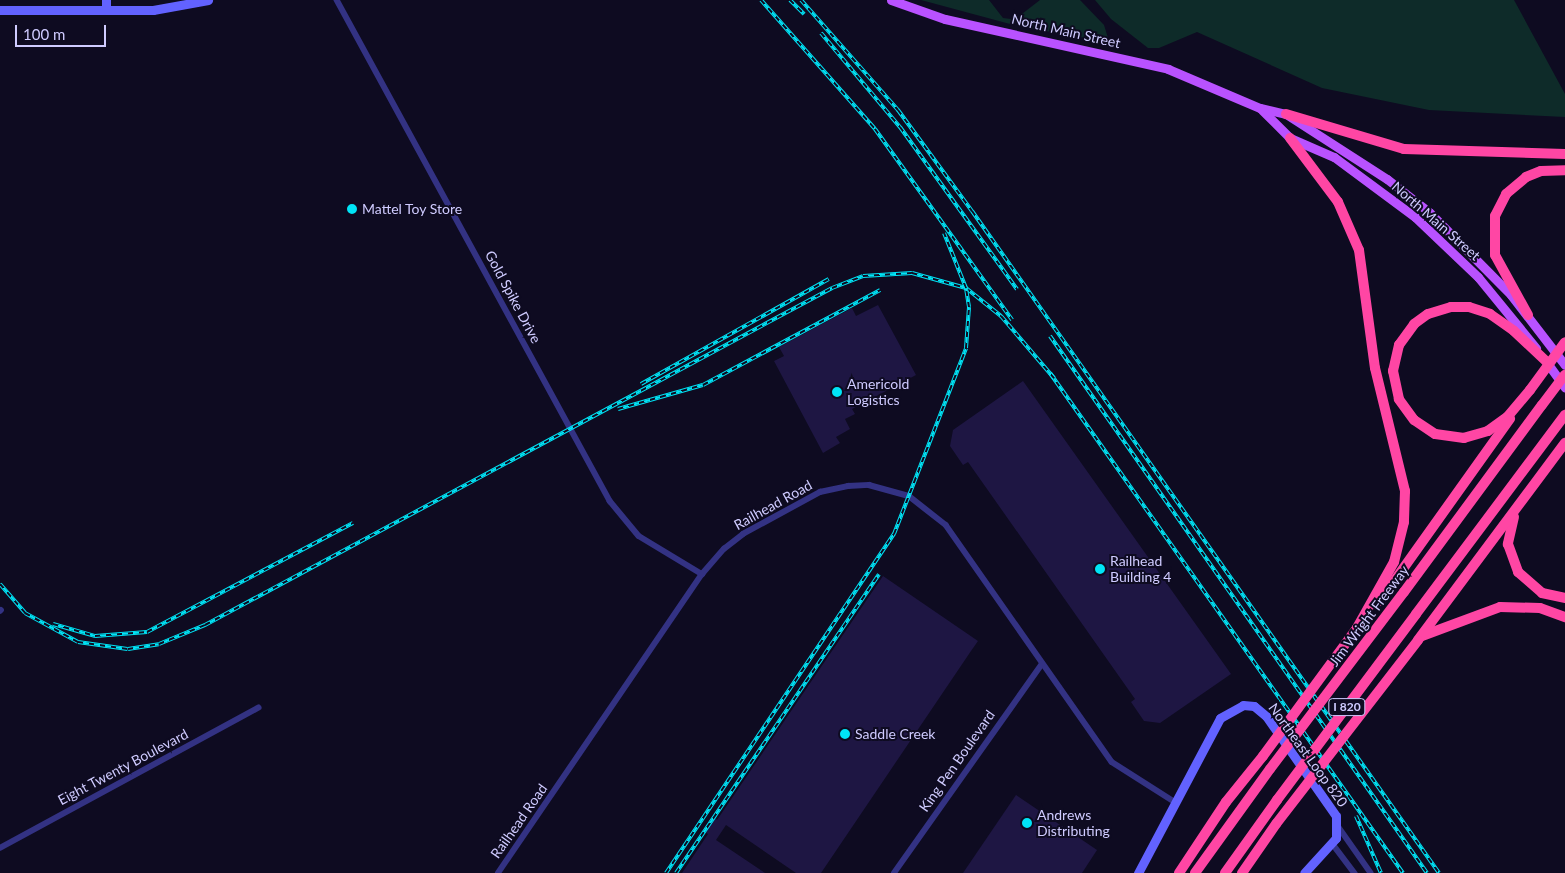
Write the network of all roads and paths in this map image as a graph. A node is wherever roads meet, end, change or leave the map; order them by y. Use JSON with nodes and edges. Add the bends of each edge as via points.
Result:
{"nodes":[{"id":1,"x":106,"y":0,"type":"edge"},
{"id":2,"x":208,"y":0,"type":"edge"},
{"id":3,"x":337,"y":0,"type":"edge"},
{"id":4,"x":892,"y":0,"type":"edge"},
{"id":5,"x":0,"y":10,"type":"edge"},
{"id":6,"x":106,"y":10,"type":"junction"},
{"id":7,"x":1260,"y":108,"type":"junction"},
{"id":8,"x":1286,"y":114,"type":"junction"},
{"id":9,"x":1290,"y":138,"type":"junction"},
{"id":10,"x":1565,"y":154,"type":"edge"},
{"id":11,"x":1565,"y":170,"type":"edge"},
{"id":12,"x":1528,"y":315,"type":"junction"},
{"id":13,"x":1565,"y":342,"type":"edge"},
{"id":14,"x":1547,"y":362,"type":"junction"},
{"id":15,"x":1565,"y":365,"type":"edge"},
{"id":16,"x":1565,"y":375,"type":"edge"},
{"id":17,"x":1565,"y":388,"type":"edge"},
{"id":18,"x":1530,"y":390,"type":"junction"},
{"id":19,"x":1565,"y":415,"type":"edge"},
{"id":20,"x":1564,"y":445,"type":"edge"},
{"id":21,"x":1525,"y":497,"type":"junction"},
{"id":22,"x":702,"y":574,"type":"junction"},
{"id":23,"x":1565,"y":598,"type":"edge"},
{"id":24,"x":1565,"y":617,"type":"edge"},
{"id":25,"x":1357,"y":628,"type":"junction"},
{"id":26,"x":1420,"y":638,"type":"junction"},
{"id":27,"x":1042,"y":664,"type":"junction"},
{"id":28,"x":258,"y":708,"type":"dead end"},
{"id":29,"x":1176,"y":802,"type":"junction"},
{"id":30,"x":1338,"y":826,"type":"junction"},
{"id":31,"x":1332,"y":843,"type":"junction"},
{"id":32,"x":0,"y":848,"type":"edge"},
{"id":33,"x":498,"y":873,"type":"edge"},
{"id":34,"x":894,"y":873,"type":"edge"},
{"id":35,"x":1138,"y":873,"type":"edge"},
{"id":36,"x":1179,"y":873,"type":"edge"},
{"id":37,"x":1195,"y":873,"type":"edge"},
{"id":38,"x":1224,"y":873,"type":"edge"},
{"id":39,"x":1242,"y":873,"type":"edge"},
{"id":40,"x":1304,"y":873,"type":"edge"},
{"id":41,"x":1354,"y":873,"type":"edge"},
{"id":42,"x":1371,"y":873,"type":"edge"}],
"edges":[{"from":1,"to":6,"type":"street"},
{"from":2,"to":6,"type":"street","via":[[153,10]]},
{"from":3,"to":22,"type":"street","name":"Gold Spike Drive","via":[[610,501],[639,536]]},
{"from":4,"to":7,"type":"main road","name":"North Main Street","via":[[945,19],[1168,69]]},
{"from":5,"to":6,"type":"street"},
{"from":7,"to":8,"type":"main road","name":"North Main Street"},
{"from":7,"to":9,"type":"main road","name":"North Main Street"},
{"from":8,"to":10,"type":"highway","via":[[1404,149]]},
{"from":8,"to":12,"type":"main road","name":"North Main Street","via":[[1387,179],[1429,212]]},
{"from":9,"to":14,"type":"main road","name":"North Main Street","via":[[1334,157],[1415,218],[1478,277]]},
{"from":9,"to":25,"type":"highway","via":[[1338,202],[1359,250],[1375,368],[1406,492],[1404,522],[1394,562]]},
{"from":11,"to":12,"type":"highway","via":[[1540,171],[1526,177],[1506,194],[1495,216],[1495,255]]},
{"from":12,"to":15,"type":"main road","name":"North Main Street"},
{"from":13,"to":18,"type":"highway","bridge":true},
{"from":14,"to":17,"type":"main road","name":"North Main Street"},
{"from":14,"to":18,"type":"highway","via":[[1490,314],[1469,307],[1451,307],[1428,314],[1414,324],[1399,345],[1393,371],[1399,400],[1414,420],[1435,434],[1464,438],[1488,431],[1507,417]]},
{"from":16,"to":37,"type":"highway","name":"Jim Wright Freeway","number":"I 820","bridge":true},
{"from":18,"to":25,"type":"highway","via":[[1402,572]]},
{"from":19,"to":38,"type":"highway","number":"I 820","bridge":true},
{"from":20,"to":21,"type":"highway"},
{"from":21,"to":23,"type":"highway","via":[[1508,534],[1514,565],[1531,586]]},
{"from":21,"to":26,"type":"highway"},
{"from":22,"to":27,"type":"street","name":"Railhead Road","via":[[743,534],[820,492],[869,485],[885,489],[909,496],[946,525]]},
{"from":22,"to":33,"type":"street","name":"Railhead Road"},
{"from":24,"to":26,"type":"highway","via":[[1540,608],[1500,607]]},
{"from":25,"to":36,"type":"highway","bridge":true,"via":[[1226,802]]},
{"from":26,"to":39,"type":"highway","bridge":true},
{"from":27,"to":29,"type":"street","name":"Railhead Road","via":[[1112,762]]},
{"from":27,"to":34,"type":"street","name":"King Pen Boulevard"},
{"from":28,"to":32,"type":"street","name":"Eight Twenty Boulevard"},
{"from":29,"to":30,"type":"street","name":"Northeast Loop 820","via":[[1220,718],[1235,707],[1254,706],[1266,716],[1322,794]]},
{"from":29,"to":35,"type":"street","name":"Northeast Loop 820"},
{"from":30,"to":31,"type":"street","name":"Northeast Loop 820"},
{"from":30,"to":42,"type":"street"},
{"from":31,"to":40,"type":"street","name":"Northeast Loop 820"},
{"from":31,"to":41,"type":"street"}]}
